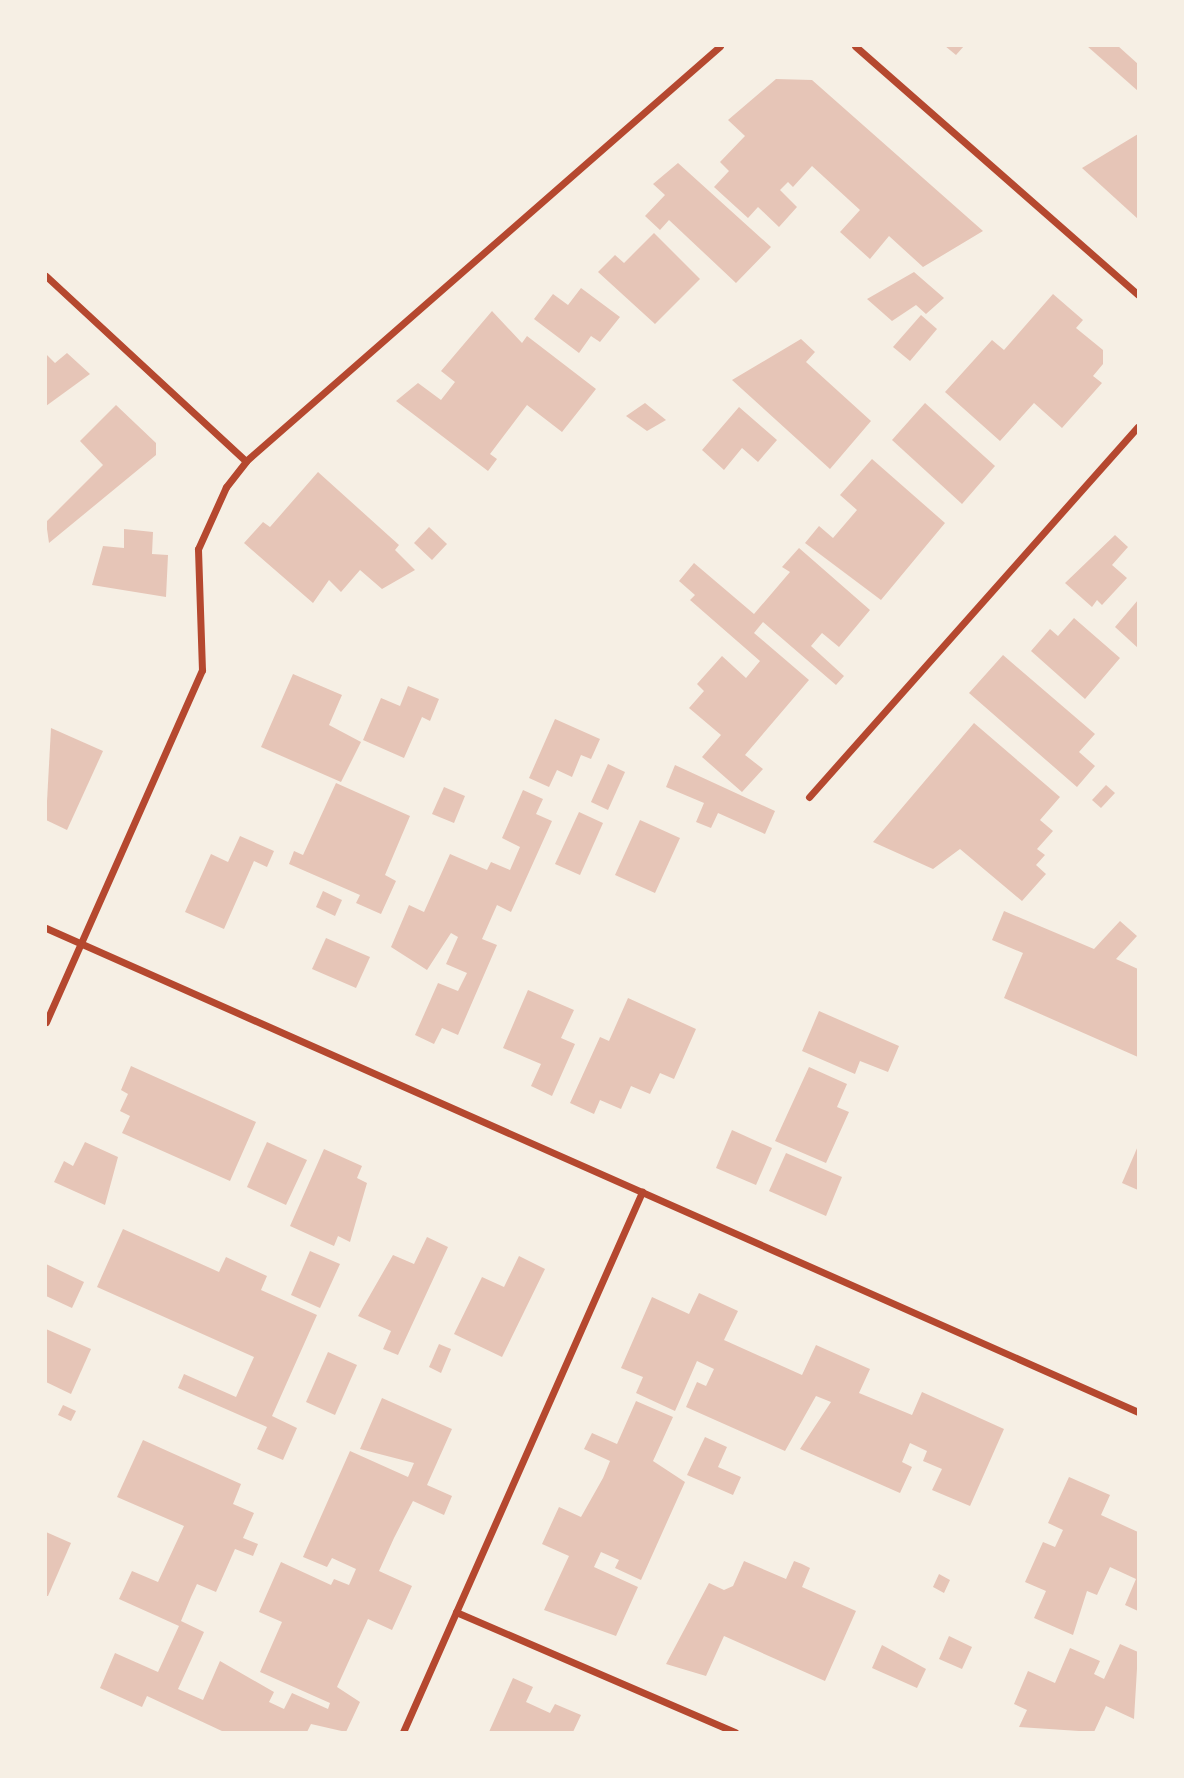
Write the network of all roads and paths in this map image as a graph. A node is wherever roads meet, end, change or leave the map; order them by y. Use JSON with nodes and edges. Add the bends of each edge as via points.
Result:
{"nodes":[{"id":1,"x":720,"y":46,"type":"edge"},
{"id":2,"x":855,"y":46,"type":"edge"},
{"id":3,"x":46,"y":276,"type":"edge"},
{"id":4,"x":1139,"y":295,"type":"edge"},
{"id":5,"x":1139,"y":426,"type":"edge"},
{"id":6,"x":246,"y":461,"type":"junction"},
{"id":7,"x":809,"y":797,"type":"dead end"},
{"id":8,"x":46,"y":928,"type":"edge"},
{"id":9,"x":81,"y":944,"type":"junction"},
{"id":10,"x":46,"y":1022,"type":"edge"},
{"id":11,"x":642,"y":1192,"type":"junction"},
{"id":12,"x":1139,"y":1412,"type":"edge"},
{"id":13,"x":456,"y":1612,"type":"junction"},
{"id":14,"x":403,"y":1732,"type":"edge"},
{"id":15,"x":735,"y":1732,"type":"edge"}],
"edges":[{"from":1,"to":6,"type":"street"},
{"from":2,"to":4,"type":"street"},
{"from":3,"to":6,"type":"street"},
{"from":5,"to":7,"type":"street"},
{"from":6,"to":9,"type":"street","via":[[211,511],[198,549],[202,670]]},
{"from":8,"to":9,"type":"street"},
{"from":9,"to":10,"type":"street"},
{"from":9,"to":11,"type":"street"},
{"from":11,"to":12,"type":"street"},
{"from":11,"to":13,"type":"street"},
{"from":13,"to":14,"type":"street"},
{"from":13,"to":15,"type":"street"}]}
